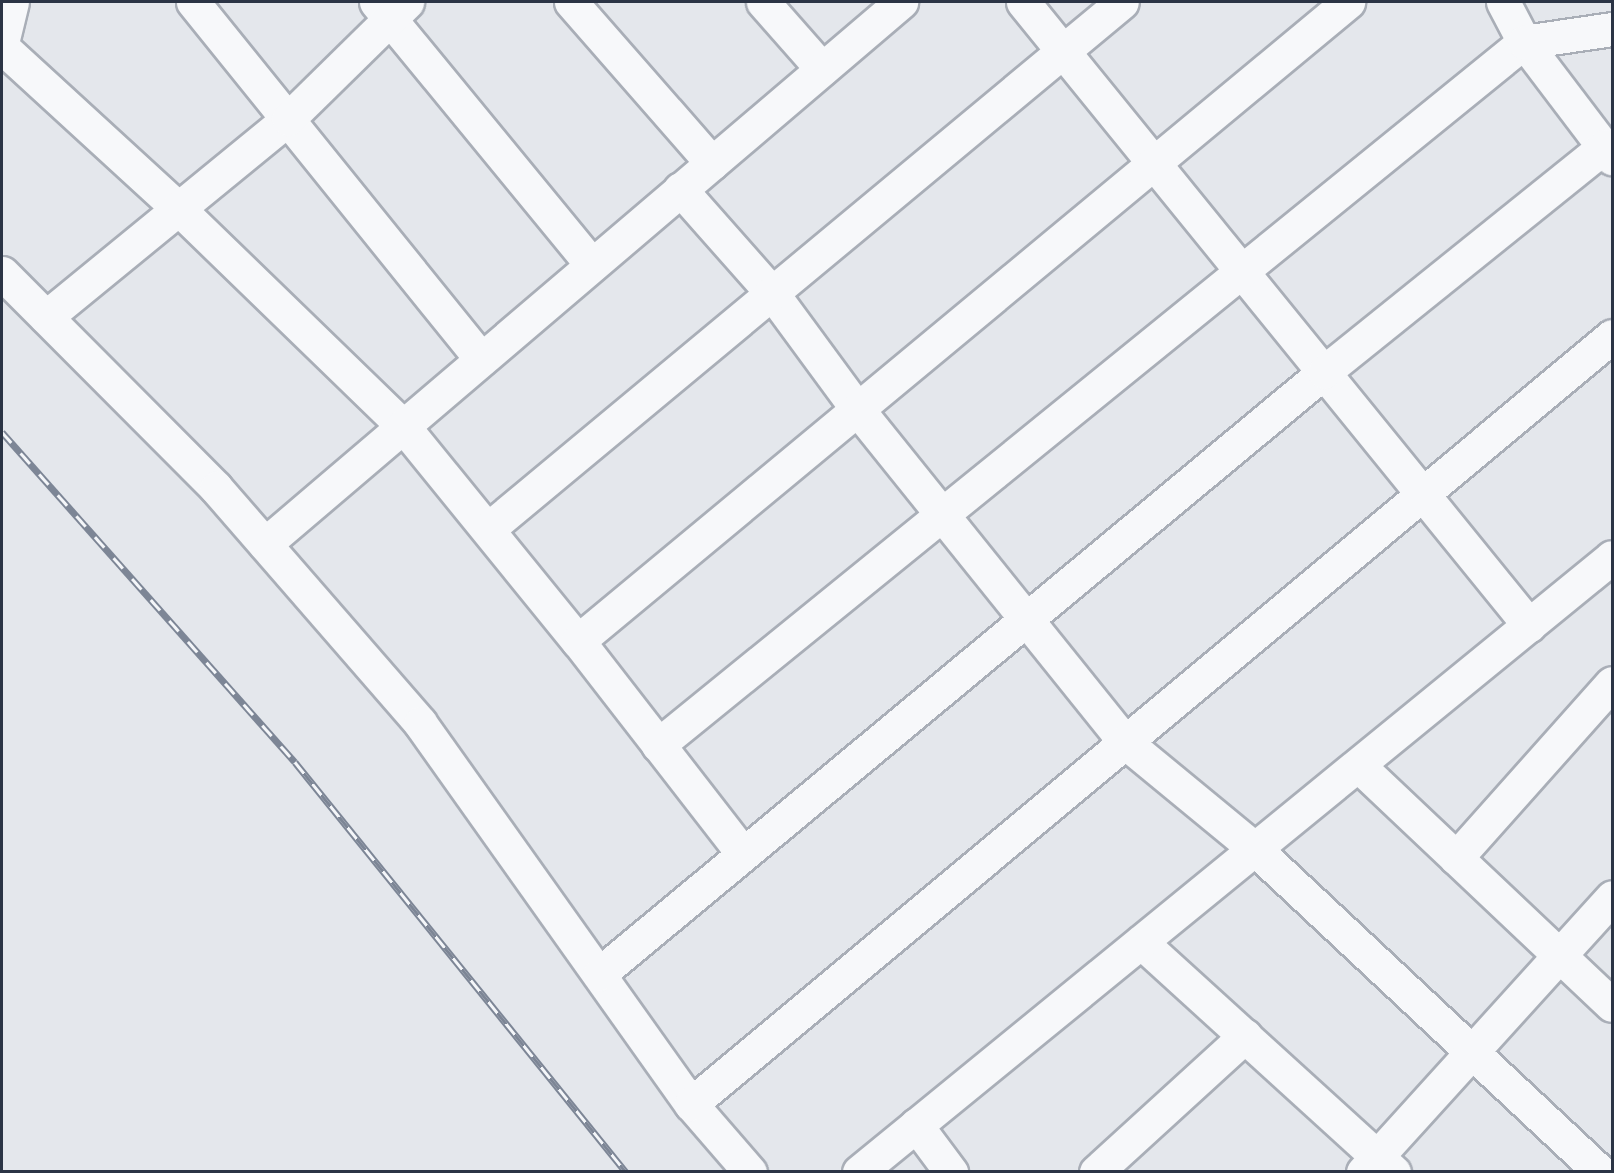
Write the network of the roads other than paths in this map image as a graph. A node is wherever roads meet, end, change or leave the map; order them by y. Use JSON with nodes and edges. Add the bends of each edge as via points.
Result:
{"nodes":[{"id":1,"x":12,"y":2,"type":"edge"},
{"id":2,"x":193,"y":2,"type":"edge"},
{"id":3,"x":571,"y":2,"type":"edge"},
{"id":4,"x":763,"y":2,"type":"edge"},
{"id":5,"x":901,"y":2,"type":"edge"},
{"id":6,"x":1023,"y":2,"type":"edge"},
{"id":7,"x":1122,"y":2,"type":"edge"},
{"id":8,"x":1348,"y":2,"type":"edge"},
{"id":9,"x":1503,"y":2,"type":"edge"},
{"id":10,"x":390,"y":7,"type":"edge"},
{"id":11,"x":1612,"y":29,"type":"edge"},
{"id":12,"x":1524,"y":42,"type":"junction"},
{"id":13,"x":2,"y":45,"type":"edge"},
{"id":14,"x":1063,"y":51,"type":"junction"},
{"id":15,"x":822,"y":69,"type":"junction"},
{"id":16,"x":288,"y":119,"type":"junction"},
{"id":17,"x":1609,"y":152,"type":"edge"},
{"id":18,"x":712,"y":163,"type":"junction"},
{"id":19,"x":1155,"y":165,"type":"junction"},
{"id":20,"x":680,"y":189,"type":"junction"},
{"id":21,"x":178,"y":208,"type":"junction"},
{"id":22,"x":592,"y":265,"type":"junction"},
{"id":23,"x":1243,"y":272,"type":"junction"},
{"id":24,"x":2,"y":273,"type":"edge"},
{"id":25,"x":772,"y":293,"type":"junction"},
{"id":26,"x":46,"y":317,"type":"junction"},
{"id":27,"x":1612,"y":336,"type":"edge"},
{"id":28,"x":481,"y":359,"type":"junction"},
{"id":29,"x":1324,"y":372,"type":"junction"},
{"id":30,"x":858,"y":410,"type":"junction"},
{"id":31,"x":403,"y":426,"type":"junction"},
{"id":32,"x":1423,"y":494,"type":"junction"},
{"id":33,"x":945,"y":513,"type":"junction"},
{"id":34,"x":488,"y":529,"type":"junction"},
{"id":35,"x":265,"y":544,"type":"junction"},
{"id":36,"x":1612,"y":557,"type":"edge"},
{"id":37,"x":1026,"y":619,"type":"junction"},
{"id":38,"x":1529,"y":625,"type":"junction"},
{"id":39,"x":578,"y":640,"type":"junction"},
{"id":40,"x":1612,"y":683,"type":"edge"},
{"id":41,"x":1125,"y":742,"type":"junction"},
{"id":42,"x":658,"y":745,"type":"junction"},
{"id":43,"x":1358,"y":765,"type":"junction"},
{"id":44,"x":1255,"y":849,"type":"junction"},
{"id":45,"x":743,"y":854,"type":"junction"},
{"id":46,"x":1456,"y":858,"type":"junction"},
{"id":47,"x":1612,"y":897,"type":"edge"},
{"id":48,"x":1141,"y":942,"type":"junction"},
{"id":49,"x":1559,"y":956,"type":"junction"},
{"id":50,"x":598,"y":974,"type":"junction"},
{"id":51,"x":1612,"y":1005,"type":"edge"},
{"id":52,"x":1245,"y":1036,"type":"junction"},
{"id":53,"x":1472,"y":1051,"type":"junction"},
{"id":54,"x":691,"y":1104,"type":"junction"},
{"id":55,"x":916,"y":1125,"type":"junction"},
{"id":56,"x":1378,"y":1166,"type":"edge"},
{"id":57,"x":750,"y":1172,"type":"edge"},
{"id":58,"x":859,"y":1172,"type":"edge"},
{"id":59,"x":951,"y":1172,"type":"edge"},
{"id":60,"x":1096,"y":1172,"type":"edge"},
{"id":61,"x":1600,"y":1172,"type":"edge"}],
"edges":[{"from":1,"to":13,"type":"street"},
{"from":2,"to":16,"type":"street"},
{"from":3,"to":18,"type":"street"},
{"from":4,"to":15,"type":"street"},
{"from":5,"to":15,"type":"street"},
{"from":6,"to":14,"type":"street"},
{"from":7,"to":14,"type":"street"},
{"from":8,"to":19,"type":"street"},
{"from":9,"to":12,"type":"street"},
{"from":10,"to":16,"type":"street"},
{"from":10,"to":22,"type":"street"},
{"from":11,"to":12,"type":"street"},
{"from":12,"to":17,"type":"street"},
{"from":12,"to":23,"type":"street"},
{"from":13,"to":21,"type":"street"},
{"from":14,"to":19,"type":"street"},
{"from":14,"to":25,"type":"street"},
{"from":15,"to":18,"type":"street"},
{"from":16,"to":21,"type":"street"},
{"from":16,"to":28,"type":"street"},
{"from":17,"to":29,"type":"street"},
{"from":18,"to":20,"type":"street"},
{"from":19,"to":23,"type":"street"},
{"from":19,"to":30,"type":"street"},
{"from":20,"to":22,"type":"street"},
{"from":20,"to":25,"type":"street"},
{"from":21,"to":26,"type":"street"},
{"from":21,"to":31,"type":"street"},
{"from":22,"to":28,"type":"street"},
{"from":23,"to":29,"type":"street"},
{"from":23,"to":33,"type":"street"},
{"from":24,"to":26,"type":"street"},
{"from":25,"to":30,"type":"street"},
{"from":25,"to":34,"type":"street"},
{"from":26,"to":35,"type":"street","via":[[216,488]]},
{"from":27,"to":32,"type":"street"},
{"from":28,"to":31,"type":"street"},
{"from":29,"to":32,"type":"street"},
{"from":29,"to":37,"type":"street"},
{"from":30,"to":33,"type":"street"},
{"from":30,"to":39,"type":"street"},
{"from":31,"to":34,"type":"street"},
{"from":31,"to":35,"type":"street"},
{"from":32,"to":38,"type":"street"},
{"from":32,"to":41,"type":"street"},
{"from":33,"to":37,"type":"street"},
{"from":33,"to":42,"type":"street"},
{"from":34,"to":39,"type":"street"},
{"from":35,"to":50,"type":"street","via":[[420,723]]},
{"from":36,"to":38,"type":"street"},
{"from":37,"to":41,"type":"street"},
{"from":37,"to":45,"type":"street"},
{"from":38,"to":43,"type":"street"},
{"from":39,"to":42,"type":"street"},
{"from":40,"to":46,"type":"street"},
{"from":41,"to":44,"type":"street"},
{"from":41,"to":54,"type":"street"},
{"from":42,"to":45,"type":"street"},
{"from":43,"to":44,"type":"street"},
{"from":43,"to":46,"type":"street"},
{"from":44,"to":48,"type":"street"},
{"from":44,"to":53,"type":"street"},
{"from":45,"to":50,"type":"street"},
{"from":46,"to":49,"type":"street"},
{"from":47,"to":49,"type":"street"},
{"from":48,"to":52,"type":"street"},
{"from":48,"to":55,"type":"street"},
{"from":49,"to":51,"type":"street"},
{"from":49,"to":53,"type":"street"},
{"from":50,"to":54,"type":"street"},
{"from":52,"to":56,"type":"street"},
{"from":52,"to":60,"type":"street"},
{"from":53,"to":56,"type":"street"},
{"from":53,"to":61,"type":"street"},
{"from":54,"to":57,"type":"street"},
{"from":55,"to":58,"type":"street"},
{"from":55,"to":59,"type":"street"}]}
